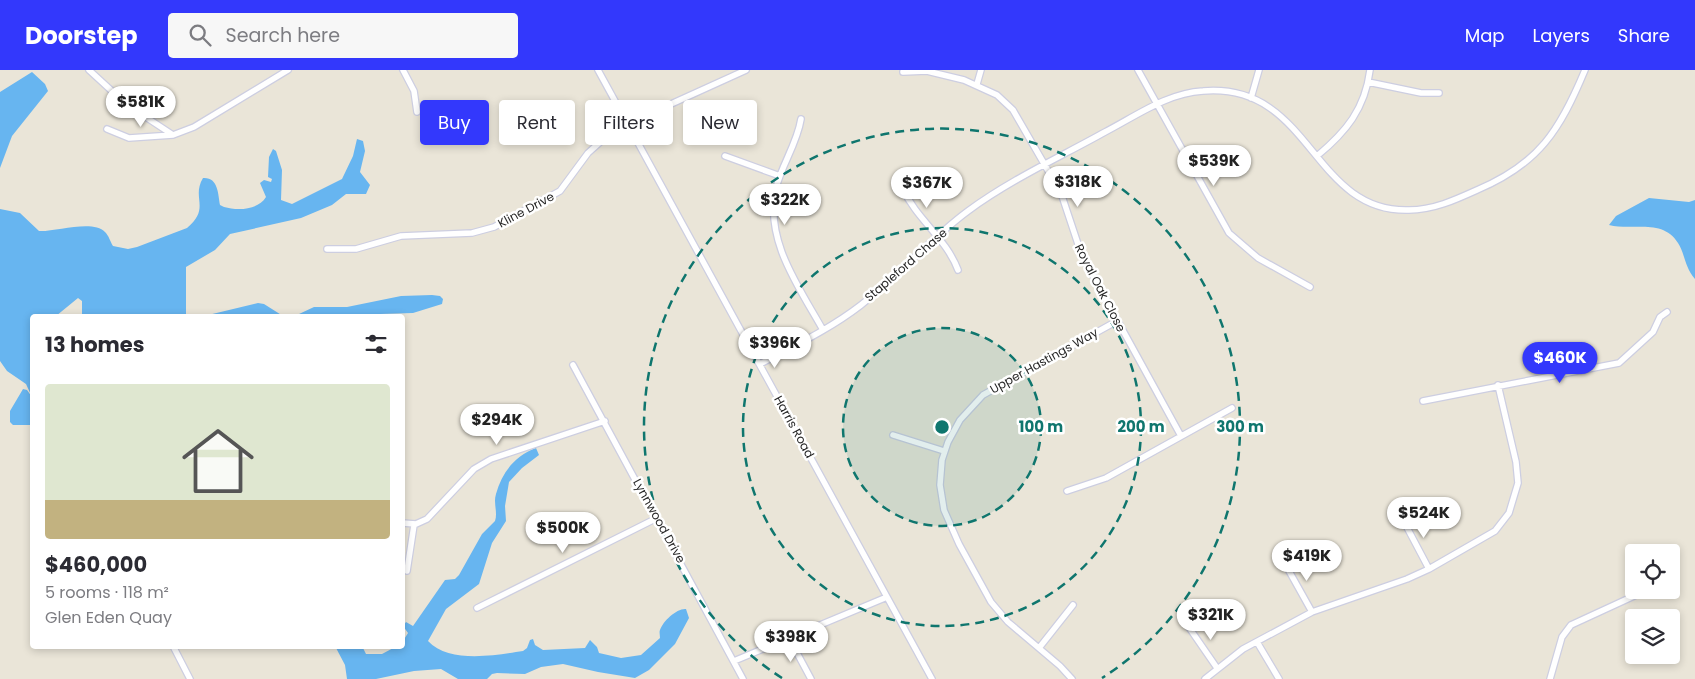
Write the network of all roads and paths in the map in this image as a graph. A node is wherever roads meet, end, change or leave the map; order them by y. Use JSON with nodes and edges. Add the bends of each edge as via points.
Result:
{"nodes":[{"id":1,"x":89,"y":70,"type":"edge"},
{"id":2,"x":288,"y":70,"type":"edge"},
{"id":3,"x":403,"y":70,"type":"edge"},
{"id":4,"x":598,"y":70,"type":"edge"},
{"id":5,"x":746,"y":70,"type":"edge"},
{"id":6,"x":981,"y":70,"type":"edge"},
{"id":7,"x":1138,"y":70,"type":"edge"},
{"id":8,"x":1259,"y":70,"type":"edge"},
{"id":9,"x":1370,"y":70,"type":"edge"},
{"id":10,"x":1585,"y":70,"type":"edge"},
{"id":11,"x":903,"y":72,"type":"dead end"},
{"id":12,"x":1368,"y":82,"type":"junction"},
{"id":13,"x":977,"y":84,"type":"junction"},
{"id":14,"x":1439,"y":93,"type":"dead end"},
{"id":15,"x":1251,"y":98,"type":"junction"},
{"id":16,"x":615,"y":100,"type":"edge"},
{"id":17,"x":673,"y":103,"type":"edge"},
{"id":18,"x":1157,"y":104,"type":"junction"},
{"id":19,"x":417,"y":112,"type":"dead end"},
{"id":20,"x":801,"y":119,"type":"dead end"},
{"id":21,"x":107,"y":129,"type":"dead end"},
{"id":22,"x":174,"y":135,"type":"junction"},
{"id":23,"x":596,"y":145,"type":"edge"},
{"id":24,"x":640,"y":145,"type":"edge"},
{"id":25,"x":725,"y":156,"type":"dead end"},
{"id":26,"x":1316,"y":156,"type":"junction"},
{"id":27,"x":1046,"y":165,"type":"junction"},
{"id":28,"x":780,"y":176,"type":"junction"},
{"id":29,"x":903,"y":189,"type":"dead end"},
{"id":30,"x":939,"y":236,"type":"junction"},
{"id":31,"x":327,"y":249,"type":"dead end"},
{"id":32,"x":958,"y":270,"type":"dead end"},
{"id":33,"x":1310,"y":287,"type":"dead end"},
{"id":34,"x":1668,"y":312,"type":"dead end"},
{"id":35,"x":1116,"y":321,"type":"junction"},
{"id":36,"x":823,"y":330,"type":"junction"},
{"id":37,"x":573,"y":364,"type":"dead end"},
{"id":38,"x":760,"y":364,"type":"junction"},
{"id":39,"x":1498,"y":386,"type":"junction"},
{"id":40,"x":1423,"y":401,"type":"dead end"},
{"id":41,"x":1232,"y":408,"type":"dead end"},
{"id":42,"x":605,"y":421,"type":"junction"},
{"id":43,"x":892,"y":436,"type":"dead end"},
{"id":44,"x":1181,"y":436,"type":"junction"},
{"id":45,"x":944,"y":451,"type":"junction"},
{"id":46,"x":1067,"y":491,"type":"dead end"},
{"id":47,"x":657,"y":518,"type":"junction"},
{"id":48,"x":1402,"y":518,"type":"dead end"},
{"id":49,"x":405,"y":523,"type":"edge"},
{"id":50,"x":414,"y":524,"type":"junction"},
{"id":51,"x":1284,"y":562,"type":"dead end"},
{"id":52,"x":1429,"y":569,"type":"junction"},
{"id":53,"x":407,"y":570,"type":"dead end"},
{"id":54,"x":887,"y":597,"type":"junction"},
{"id":55,"x":1627,"y":599,"type":"edge"},
{"id":56,"x":1073,"y":606,"type":"dead end"},
{"id":57,"x":477,"y":608,"type":"dead end"},
{"id":58,"x":1312,"y":612,"type":"junction"},
{"id":59,"x":1188,"y":626,"type":"dead end"},
{"id":60,"x":789,"y":638,"type":"junction"},
{"id":61,"x":1257,"y":642,"type":"junction"},
{"id":62,"x":1040,"y":648,"type":"junction"},
{"id":63,"x":175,"y":649,"type":"edge"},
{"id":64,"x":734,"y":661,"type":"junction"},
{"id":65,"x":1217,"y":668,"type":"junction"},
{"id":66,"x":190,"y":679,"type":"edge"},
{"id":67,"x":743,"y":679,"type":"edge"},
{"id":68,"x":811,"y":679,"type":"edge"},
{"id":69,"x":932,"y":679,"type":"edge"},
{"id":70,"x":1072,"y":679,"type":"edge"},
{"id":71,"x":1204,"y":679,"type":"edge"},
{"id":72,"x":1279,"y":679,"type":"edge"},
{"id":73,"x":1550,"y":679,"type":"edge"}],
"edges":[{"from":1,"to":22,"type":"street","via":[[126,104]]},
{"from":2,"to":22,"type":"street","via":[[194,127]]},
{"from":3,"to":19,"type":"street","via":[[414,91]]},
{"from":4,"to":16,"type":"street","name":"Harris Road"},
{"from":5,"to":17,"type":"street","name":"Kline Drive"},
{"from":6,"to":13,"type":"street"},
{"from":7,"to":18,"type":"street"},
{"from":8,"to":15,"type":"street"},
{"from":9,"to":12,"type":"street"},
{"from":10,"to":26,"type":"street","name":"Stapleford Chase","via":[[1563,120],[1536,155],[1492,184],[1439,205],[1410,210],[1374,204],[1344,188]]},
{"from":11,"to":13,"type":"street","name":"Royal Oak Close","via":[[927,71]]},
{"from":12,"to":14,"type":"street","via":[[1422,93]]},
{"from":12,"to":26,"type":"street","via":[[1364,99],[1353,119],[1336,140]]},
{"from":13,"to":27,"type":"street","name":"Royal Oak Close","via":[[997,95],[1013,110]]},
{"from":15,"to":18,"type":"street","name":"Stapleford Chase","via":[[1220,90],[1202,91],[1181,94]]},
{"from":15,"to":26,"type":"street","name":"Stapleford Chase","via":[[1285,118]]},
{"from":18,"to":27,"type":"street","name":"Stapleford Chase"},
{"from":18,"to":33,"type":"street","via":[[1229,233],[1258,258]]},
{"from":20,"to":28,"type":"street"},
{"from":21,"to":22,"type":"street","via":[[129,138]]},
{"from":23,"to":31,"type":"street","name":"Kline Drive","via":[[560,191],[494,227],[472,233],[401,236],[356,249]]},
{"from":24,"to":38,"type":"street","name":"Harris Road"},
{"from":25,"to":28,"type":"street"},
{"from":27,"to":30,"type":"street","name":"Stapleford Chase","via":[[978,204]]},
{"from":27,"to":35,"type":"street","name":"Royal Oak Close","via":[[1066,205],[1082,256]]},
{"from":28,"to":36,"type":"street","via":[[774,208],[778,242]]},
{"from":29,"to":30,"type":"street","via":[[918,214]]},
{"from":30,"to":32,"type":"street","via":[[950,250]]},
{"from":30,"to":36,"type":"street","name":"Stapleford Chase","via":[[865,302]]},
{"from":34,"to":39,"type":"street","via":[[1660,317],[1654,332],[1619,363]]},
{"from":35,"to":44,"type":"street","name":"Royal Oak Close"},
{"from":35,"to":45,"type":"street","name":"Upper Hastings Way","via":[[983,395],[960,420]]},
{"from":36,"to":38,"type":"street","name":"Stapleford Chase"},
{"from":37,"to":42,"type":"street","name":"Lynnwood Drive"},
{"from":38,"to":54,"type":"street","name":"Harris Road"},
{"from":39,"to":40,"type":"street"},
{"from":39,"to":52,"type":"street","via":[[1518,472],[1513,505],[1502,523],[1487,537]]},
{"from":41,"to":44,"type":"street"},
{"from":42,"to":47,"type":"street","name":"Lynnwood Drive"},
{"from":42,"to":50,"type":"street","via":[[482,463],[427,519]]},
{"from":43,"to":45,"type":"street"},
{"from":44,"to":46,"type":"street","via":[[1106,478]]},
{"from":45,"to":62,"type":"street","name":"Upper Hastings Way","via":[[940,471],[942,499],[952,530],[991,602],[1008,622]]},
{"from":47,"to":57,"type":"street"},
{"from":47,"to":64,"type":"street","name":"Lynnwood Drive"},
{"from":48,"to":52,"type":"street"},
{"from":49,"to":50,"type":"street"},
{"from":50,"to":53,"type":"street"},
{"from":51,"to":58,"type":"street"},
{"from":52,"to":58,"type":"street"},
{"from":54,"to":60,"type":"street"},
{"from":54,"to":69,"type":"street","name":"Harris Road"},
{"from":55,"to":73,"type":"street","via":[[1571,625],[1562,637]]},
{"from":56,"to":62,"type":"street"},
{"from":58,"to":61,"type":"street"},
{"from":59,"to":65,"type":"street"},
{"from":60,"to":64,"type":"street"},
{"from":60,"to":68,"type":"street"},
{"from":61,"to":65,"type":"street"},
{"from":61,"to":72,"type":"street"},
{"from":62,"to":70,"type":"street","name":"Upper Hastings Way"},
{"from":63,"to":66,"type":"street"},
{"from":64,"to":67,"type":"street","name":"Lynnwood Drive"},
{"from":65,"to":71,"type":"street"}]}
